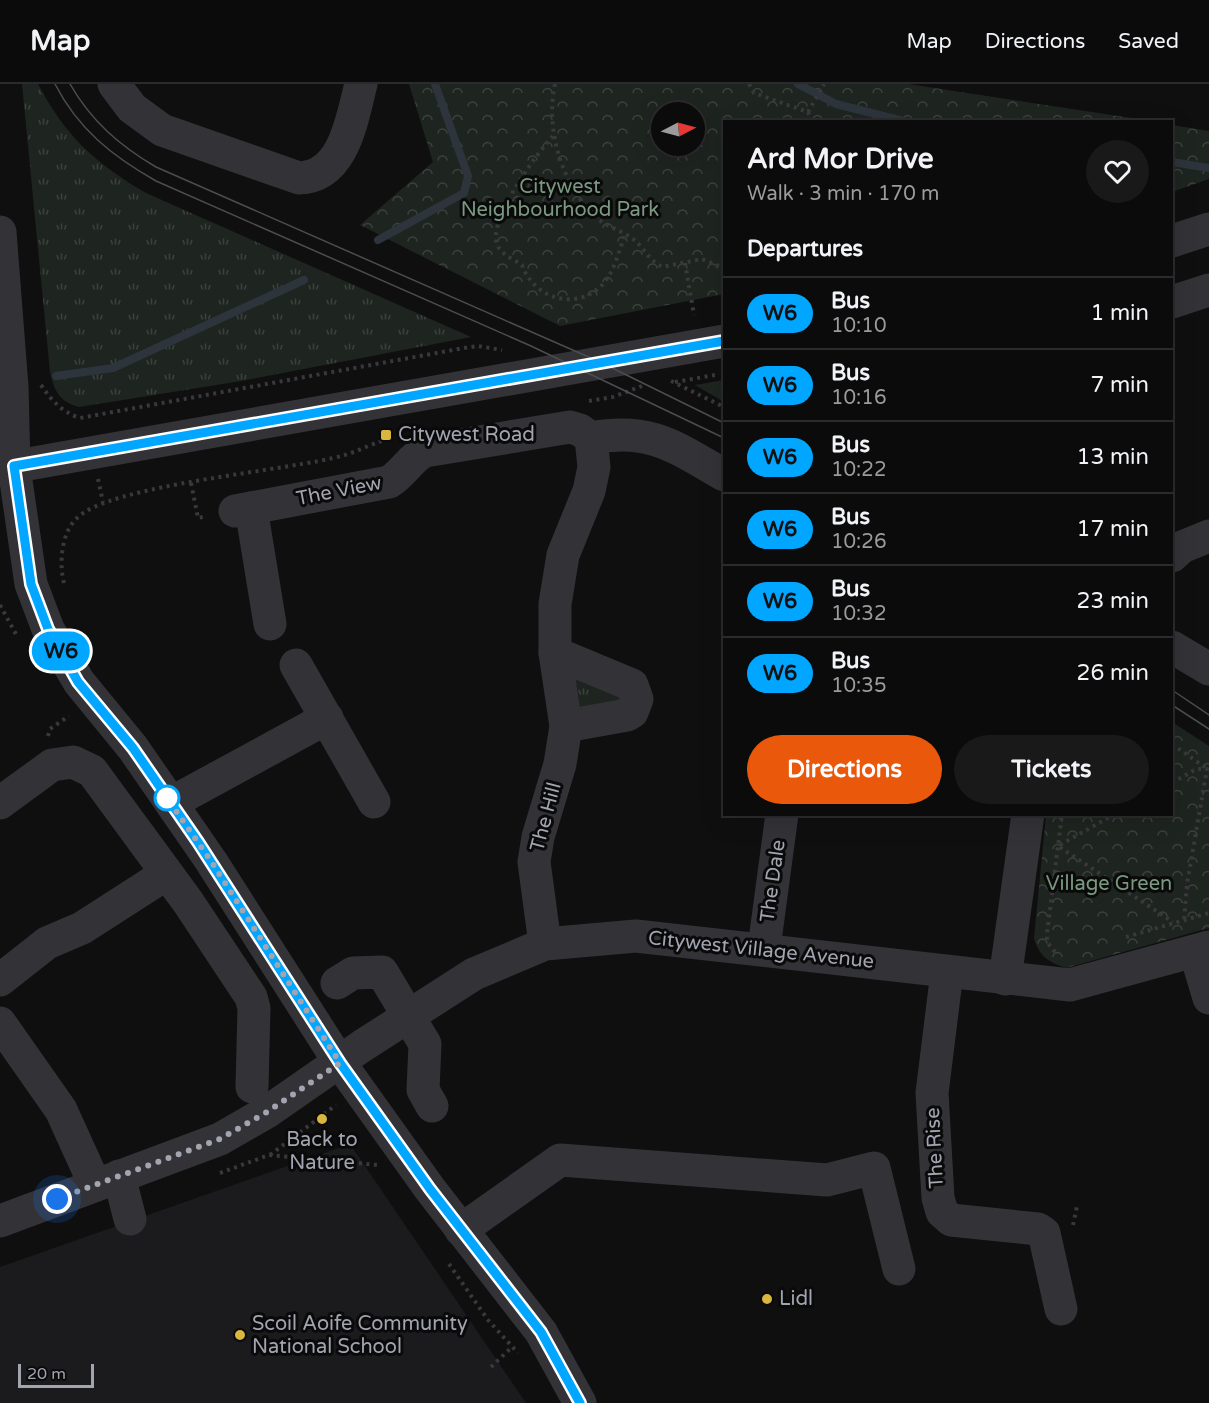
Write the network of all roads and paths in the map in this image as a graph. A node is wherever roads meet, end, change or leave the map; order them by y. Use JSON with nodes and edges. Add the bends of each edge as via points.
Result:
{"nodes":[{"id":1,"x":114,"y":84,"type":"edge"},
{"id":2,"x":361,"y":84,"type":"edge"},
{"id":3,"x":555,"y":84,"type":"edge"},
{"id":4,"x":748,"y":84,"type":"edge"},
{"id":5,"x":824,"y":85,"type":"edge"},
{"id":6,"x":808,"y":112,"type":"junction"},
{"id":7,"x":811,"y":120,"type":"edge"},
{"id":8,"x":553,"y":136,"type":"junction"},
{"id":9,"x":1209,"y":229,"type":"edge"},
{"id":10,"x":0,"y":232,"type":"edge"},
{"id":11,"x":625,"y":235,"type":"junction"},
{"id":12,"x":1173,"y":241,"type":"edge"},
{"id":13,"x":685,"y":263,"type":"junction"},
{"id":14,"x":723,"y":268,"type":"edge"},
{"id":15,"x":1209,"y":290,"type":"edge"},
{"id":16,"x":1173,"y":302,"type":"edge"},
{"id":17,"x":694,"y":315,"type":"dead end"},
{"id":18,"x":723,"y":341,"type":"edge"},
{"id":19,"x":512,"y":352,"type":"dead end"},
{"id":20,"x":723,"y":373,"type":"edge"},
{"id":21,"x":40,"y":374,"type":"dead end"},
{"id":22,"x":613,"y":397,"type":"dead end"},
{"id":23,"x":579,"y":403,"type":"dead end"},
{"id":24,"x":723,"y":406,"type":"edge"},
{"id":25,"x":394,"y":438,"type":"dead end"},
{"id":26,"x":591,"y":438,"type":"junction"},
{"id":27,"x":7,"y":468,"type":"edge"},
{"id":28,"x":723,"y":474,"type":"edge"},
{"id":29,"x":1209,"y":536,"type":"edge"},
{"id":30,"x":1173,"y":555,"type":"edge"},
{"id":31,"x":65,"y":586,"type":"dead end"},
{"id":32,"x":270,"y":624,"type":"dead end"},
{"id":33,"x":1173,"y":647,"type":"edge"},
{"id":34,"x":555,"y":653,"type":"junction"},
{"id":35,"x":296,"y":665,"type":"dead end"},
{"id":36,"x":1209,"y":669,"type":"edge"},
{"id":37,"x":69,"y":716,"type":"dead end"},
{"id":38,"x":327,"y":718,"type":"junction"},
{"id":39,"x":566,"y":726,"type":"junction"},
{"id":40,"x":47,"y":740,"type":"dead end"},
{"id":41,"x":1173,"y":745,"type":"edge"},
{"id":42,"x":1208,"y":769,"type":"edge"},
{"id":43,"x":1173,"y":782,"type":"edge"},
{"id":44,"x":374,"y":802,"type":"dead end"},
{"id":45,"x":0,"y":803,"type":"edge"},
{"id":46,"x":171,"y":803,"type":"junction"},
{"id":47,"x":782,"y":816,"type":"edge"},
{"id":48,"x":1028,"y":816,"type":"edge"},
{"id":49,"x":1062,"y":816,"type":"edge"},
{"id":50,"x":1111,"y":816,"type":"edge"},
{"id":51,"x":1058,"y":846,"type":"junction"},
{"id":52,"x":166,"y":874,"type":"junction"},
{"id":53,"x":1209,"y":913,"type":"edge"},
{"id":54,"x":1184,"y":920,"type":"junction"},
{"id":55,"x":1174,"y":922,"type":"junction"},
{"id":56,"x":1118,"y":939,"type":"dead end"},
{"id":57,"x":1193,"y":943,"type":"edge"},
{"id":58,"x":545,"y":944,"type":"junction"},
{"id":59,"x":764,"y":948,"type":"junction"},
{"id":60,"x":1061,"y":953,"type":"dead end"},
{"id":61,"x":947,"y":972,"type":"junction"},
{"id":62,"x":1005,"y":979,"type":"junction"},
{"id":63,"x":0,"y":980,"type":"edge"},
{"id":64,"x":337,"y":982,"type":"dead end"},
{"id":65,"x":1209,"y":998,"type":"edge"},
{"id":66,"x":409,"y":1016,"type":"junction"},
{"id":67,"x":0,"y":1023,"type":"edge"},
{"id":68,"x":340,"y":1063,"type":"junction"},
{"id":69,"x":252,"y":1087,"type":"dead end"},
{"id":70,"x":336,"y":1105,"type":"dead end"},
{"id":71,"x":432,"y":1106,"type":"dead end"},
{"id":72,"x":269,"y":1155,"type":"junction"},
{"id":73,"x":378,"y":1165,"type":"dead end"},
{"id":74,"x":215,"y":1174,"type":"dead end"},
{"id":75,"x":107,"y":1181,"type":"junction"},
{"id":76,"x":130,"y":1219,"type":"dead end"},
{"id":77,"x":0,"y":1221,"type":"edge"},
{"id":78,"x":460,"y":1230,"type":"junction"},
{"id":79,"x":899,"y":1269,"type":"dead end"},
{"id":80,"x":1061,"y":1310,"type":"dead end"},
{"id":81,"x":512,"y":1347,"type":"dead end"},
{"id":82,"x":492,"y":1367,"type":"dead end"},
{"id":83,"x":580,"y":1403,"type":"edge"}],
"edges":[{"from":1,"to":2,"type":"street","via":[[132,108],[162,130],[299,178],[312,178],[334,161],[343,146]]},
{"from":3,"to":8,"type":"path"},
{"from":4,"to":6,"type":"path","via":[[754,93]]},
{"from":5,"to":6,"type":"path"},
{"from":6,"to":7,"type":"path"},
{"from":8,"to":11,"type":"path","via":[[570,184],[595,217]]},
{"from":8,"to":11,"type":"path","via":[[514,188],[504,209],[496,240],[502,253],[522,265],[527,279],[542,292],[561,301],[602,286]]},
{"from":9,"to":12,"type":"street"},
{"from":10,"to":27,"type":"street","via":[[12,387]]},
{"from":11,"to":13,"type":"path","via":[[634,240],[648,259],[662,267]]},
{"from":13,"to":14,"type":"path","via":[[702,259]]},
{"from":13,"to":17,"type":"path"},
{"from":15,"to":16,"type":"street"},
{"from":18,"to":27,"type":"street"},
{"from":19,"to":21,"type":"path","via":[[478,346],[464,348],[80,418],[53,403],[40,385]]},
{"from":20,"to":24,"type":"path","via":[[675,382]]},
{"from":22,"to":23,"type":"path"},
{"from":25,"to":31,"type":"path","via":[[345,455],[103,502],[76,518],[64,540]]},
{"from":26,"to":28,"type":"street","name":"The View","via":[[627,433],[651,437]]},
{"from":26,"to":32,"type":"street","name":"The View","via":[[570,428],[425,450],[389,482],[243,509]]},
{"from":26,"to":34,"type":"street","name":"The Hill","via":[[594,467],[589,491],[563,555],[555,604]]},
{"from":27,"to":46,"type":"street","via":[[31,584],[48,629],[78,682],[133,748]]},
{"from":29,"to":30,"type":"street"},
{"from":33,"to":36,"type":"street"},
{"from":34,"to":39,"type":"street","name":"The Hill"},
{"from":34,"to":39,"type":"street","via":[[632,685],[637,693],[632,712],[627,715]]},
{"from":35,"to":38,"type":"street"},
{"from":37,"to":40,"type":"path","via":[[50,729]]},
{"from":38,"to":44,"type":"street"},
{"from":38,"to":46,"type":"street"},
{"from":39,"to":58,"type":"street","name":"The Hill","via":[[534,862]]},
{"from":41,"to":42,"type":"path"},
{"from":42,"to":43,"type":"path","via":[[1196,769]]},
{"from":42,"to":54,"type":"path"},
{"from":45,"to":52,"type":"street","via":[[52,765],[73,762],[92,771]]},
{"from":46,"to":68,"type":"street"},
{"from":47,"to":59,"type":"street","name":"The Dale"},
{"from":48,"to":62,"type":"street"},
{"from":49,"to":51,"type":"path"},
{"from":50,"to":51,"type":"path"},
{"from":51,"to":55,"type":"path"},
{"from":51,"to":60,"type":"path","via":[[1047,934],[1053,952]]},
{"from":52,"to":63,"type":"street","via":[[82,928],[47,943]]},
{"from":52,"to":69,"type":"street","via":[[251,997]]},
{"from":53,"to":54,"type":"path"},
{"from":54,"to":55,"type":"path"},
{"from":55,"to":56,"type":"path"},
{"from":55,"to":57,"type":"path"},
{"from":57,"to":62,"type":"street","name":"Citywest Village Avenue","via":[[1078,984]]},
{"from":57,"to":65,"type":"street"},
{"from":58,"to":59,"type":"street","name":"Citywest Village Avenue","via":[[636,936]]},
{"from":58,"to":66,"type":"street","name":"Citywest Village Avenue","via":[[474,974]]},
{"from":59,"to":61,"type":"street","name":"Citywest Village Avenue"},
{"from":61,"to":62,"type":"street","name":"Citywest Village Avenue"},
{"from":61,"to":80,"type":"street","name":"The Rise","via":[[932,1093],[942,1212],[951,1220],[1038,1228],[1044,1233]]},
{"from":64,"to":66,"type":"street","via":[[353,973],[382,972]]},
{"from":66,"to":68,"type":"street","name":"Citywest Village Avenue"},
{"from":66,"to":71,"type":"street","via":[[425,1044],[423,1090]]},
{"from":67,"to":75,"type":"street"},
{"from":68,"to":75,"type":"street","name":"Citywest Village Avenue","via":[[220,1139]]},
{"from":68,"to":78,"type":"street"},
{"from":70,"to":72,"type":"path"},
{"from":72,"to":73,"type":"path"},
{"from":72,"to":74,"type":"path"},
{"from":75,"to":76,"type":"street"},
{"from":75,"to":77,"type":"street","name":"Citywest Village Avenue"},
{"from":78,"to":79,"type":"street","via":[[560,1160],[827,1180],[874,1168]]},
{"from":78,"to":83,"type":"street","via":[[541,1332]]},
{"from":81,"to":82,"type":"path"}]}
